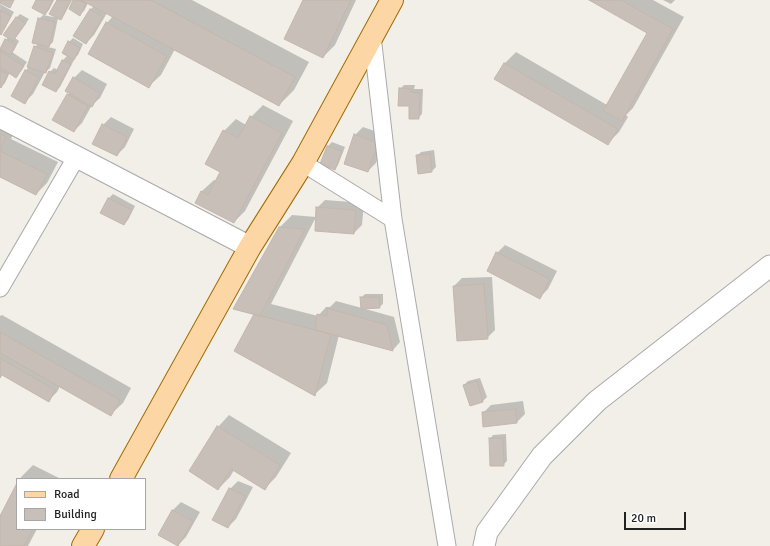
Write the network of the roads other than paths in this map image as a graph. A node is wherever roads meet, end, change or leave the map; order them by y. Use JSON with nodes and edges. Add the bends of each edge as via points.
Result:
{"nodes":[{"id":1,"x":392,"y":0,"type":"edge"},
{"id":2,"x":372,"y":36,"type":"junction"},
{"id":3,"x":0,"y":117,"type":"edge"},
{"id":4,"x":77,"y":156,"type":"junction"},
{"id":5,"x":303,"y":162,"type":"junction"},
{"id":6,"x":393,"y":219,"type":"junction"},
{"id":7,"x":250,"y":247,"type":"junction"},
{"id":8,"x":770,"y":266,"type":"edge"},
{"id":9,"x":0,"y":288,"type":"edge"},
{"id":10,"x":122,"y":478,"type":"edge"},
{"id":11,"x":92,"y":530,"type":"edge"},
{"id":12,"x":83,"y":546,"type":"edge"},
{"id":13,"x":447,"y":546,"type":"edge"},
{"id":14,"x":484,"y":546,"type":"edge"}],
"edges":[{"from":1,"to":2,"type":"main road"},
{"from":2,"to":5,"type":"main road"},
{"from":2,"to":6,"type":"street"},
{"from":3,"to":4,"type":"street"},
{"from":4,"to":7,"type":"street"},
{"from":4,"to":9,"type":"street"},
{"from":5,"to":6,"type":"street"},
{"from":5,"to":7,"type":"main road"},
{"from":6,"to":13,"type":"street"},
{"from":7,"to":10,"type":"main road"},
{"from":8,"to":14,"type":"street","via":[[597,401],[542,456],[487,532]]},
{"from":11,"to":12,"type":"main road"}]}
